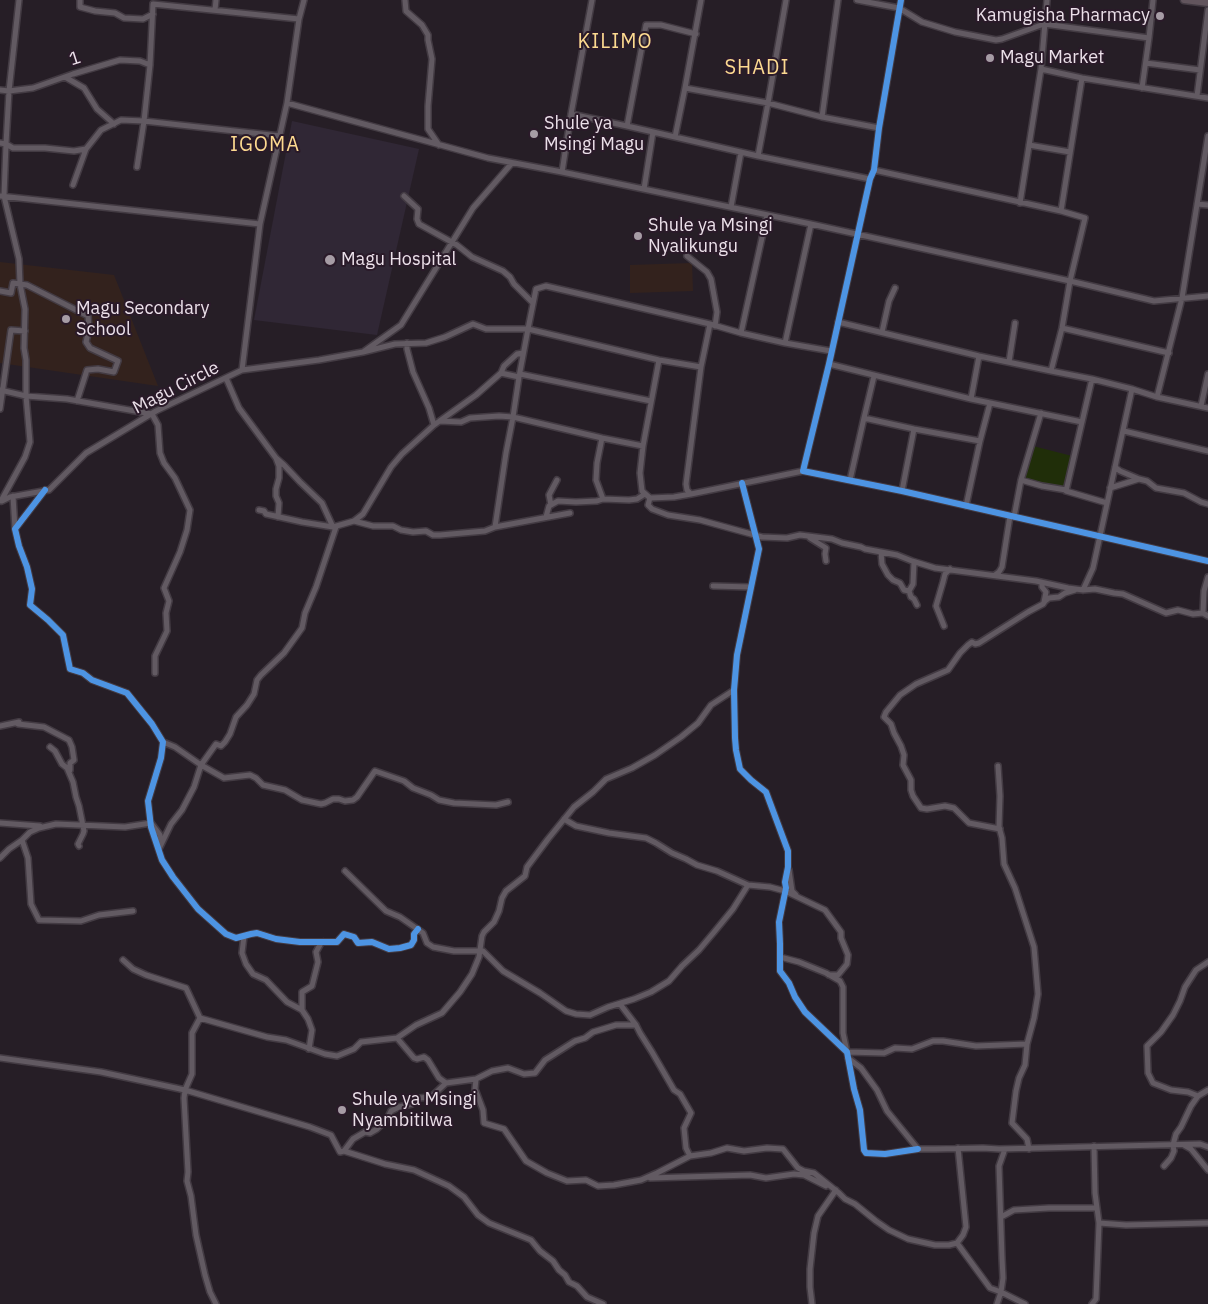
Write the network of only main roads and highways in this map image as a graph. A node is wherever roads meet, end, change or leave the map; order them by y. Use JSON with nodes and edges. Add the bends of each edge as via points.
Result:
{"nodes":[{"id":1,"x":1184,"y":0,"type":"edge"},
{"id":2,"x":1208,"y":3,"type":"edge"}],
"edges":[{"from":1,"to":2,"type":"main road"}]}
